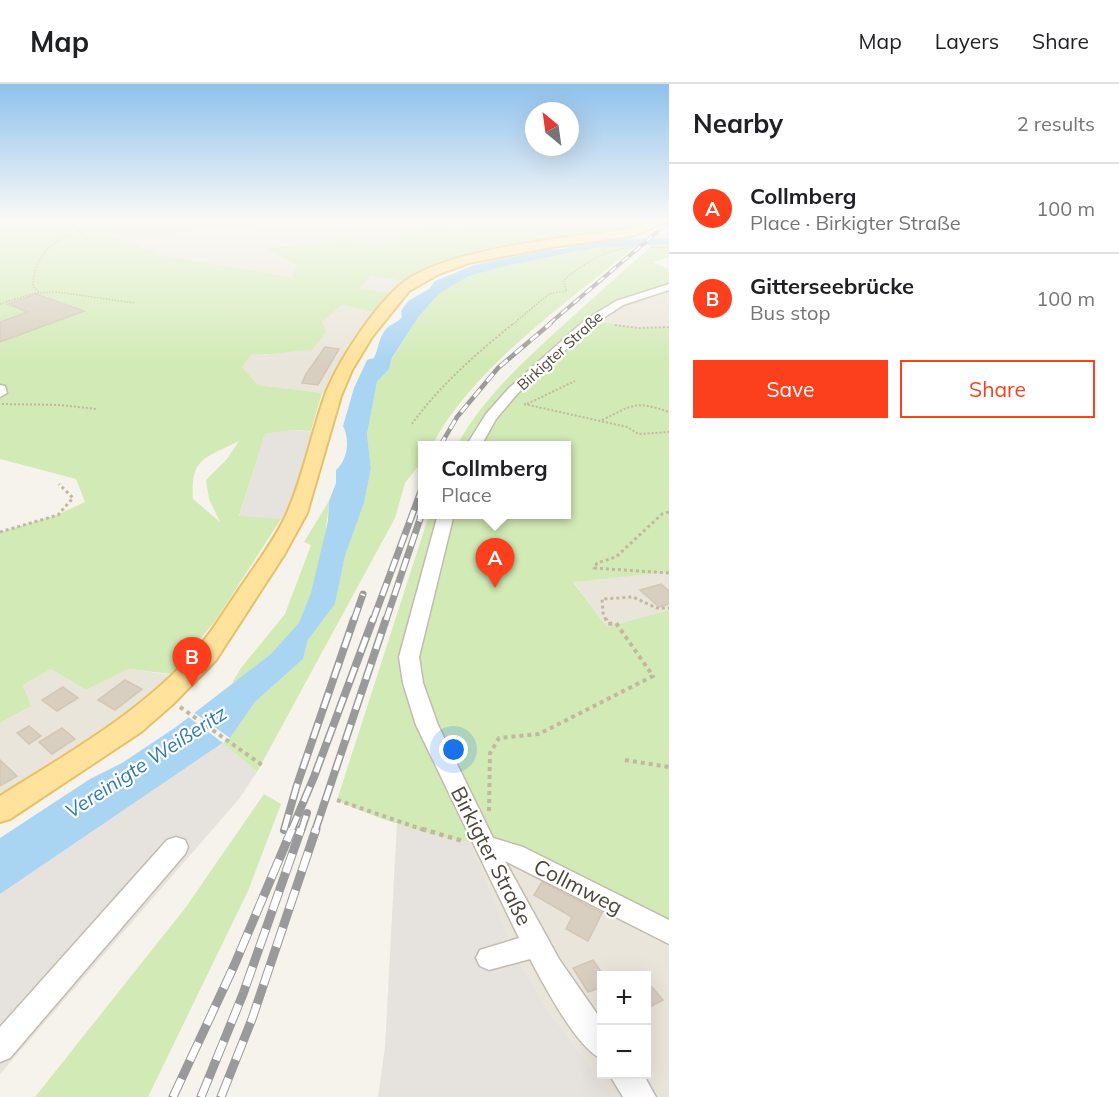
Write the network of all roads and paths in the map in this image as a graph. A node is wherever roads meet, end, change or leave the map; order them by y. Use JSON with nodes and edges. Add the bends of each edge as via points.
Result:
{"nodes":[{"id":1,"x":35,"y":268,"type":"edge"},
{"id":2,"x":442,"y":268,"type":"edge"},
{"id":3,"x":578,"y":268,"type":"edge"},
{"id":4,"x":669,"y":287,"type":"edge"},
{"id":5,"x":39,"y":292,"type":"junction"},
{"id":6,"x":135,"y":303,"type":"dead end"},
{"id":7,"x":0,"y":304,"type":"edge"},
{"id":8,"x":615,"y":325,"type":"dead end"},
{"id":9,"x":669,"y":327,"type":"edge"},
{"id":10,"x":575,"y":381,"type":"dead end"},
{"id":11,"x":0,"y":404,"type":"edge"},
{"id":12,"x":524,"y":404,"type":"junction"},
{"id":13,"x":498,"y":408,"type":"junction"},
{"id":14,"x":96,"y":409,"type":"dead end"},
{"id":15,"x":669,"y":412,"type":"edge"},
{"id":16,"x":602,"y":420,"type":"junction"},
{"id":17,"x":412,"y":424,"type":"dead end"},
{"id":18,"x":669,"y":432,"type":"edge"},
{"id":19,"x":476,"y":441,"type":"edge"},
{"id":20,"x":58,"y":484,"type":"dead end"},
{"id":21,"x":669,"y":512,"type":"edge"},
{"id":22,"x":445,"y":519,"type":"edge"},
{"id":23,"x":0,"y":532,"type":"edge"},
{"id":24,"x":669,"y":573,"type":"edge"},
{"id":25,"x":669,"y":608,"type":"edge"},
{"id":26,"x":184,"y":699,"type":"dead end"},
{"id":27,"x":177,"y":705,"type":"dead end"},
{"id":28,"x":187,"y":711,"type":"dead end"},
{"id":29,"x":625,"y":760,"type":"dead end"},
{"id":30,"x":262,"y":765,"type":"dead end"},
{"id":31,"x":669,"y":767,"type":"edge"},
{"id":32,"x":337,"y":800,"type":"dead end"},
{"id":33,"x":0,"y":811,"type":"edge"},
{"id":34,"x":176,"y":847,"type":"dead end"},
{"id":35,"x":490,"y":847,"type":"junction"},
{"id":36,"x":669,"y":933,"type":"edge"},
{"id":37,"x":537,"y":945,"type":"junction"},
{"id":38,"x":489,"y":958,"type":"dead end"},
{"id":39,"x":597,"y":1038,"type":"edge"},
{"id":40,"x":0,"y":1048,"type":"edge"},
{"id":41,"x":628,"y":1079,"type":"edge"},
{"id":42,"x":641,"y":1097,"type":"edge"}],
"edges":[{"from":1,"to":5,"type":"path","via":[[33,286]]},
{"from":2,"to":33,"type":"main road","via":[[404,288],[366,334],[344,370],[297,513],[263,572],[207,654],[132,725]]},
{"from":3,"to":17,"type":"path","via":[[563,281],[567,291],[549,294],[502,333],[454,376]]},
{"from":4,"to":13,"type":"street","name":"Birkigter Straße","via":[[642,294],[592,319]]},
{"from":5,"to":6,"type":"path"},
{"from":5,"to":7,"type":"path"},
{"from":8,"to":9,"type":"path"},
{"from":10,"to":12,"type":"path"},
{"from":11,"to":14,"type":"path"},
{"from":12,"to":13,"type":"path"},
{"from":12,"to":16,"type":"path"},
{"from":13,"to":19,"type":"street","name":"Birkigter Straße"},
{"from":15,"to":16,"type":"path","via":[[634,402]]},
{"from":16,"to":18,"type":"path","via":[[639,434]]},
{"from":20,"to":23,"type":"path","via":[[73,498],[57,515]]},
{"from":21,"to":24,"type":"path","via":[[662,514],[616,557],[597,563],[594,568]]},
{"from":22,"to":35,"type":"street","name":"Birkigter Straße","via":[[409,657],[427,725]]},
{"from":25,"to":35,"type":"path","via":[[655,608],[642,599],[620,596],[602,599],[608,624],[616,623],[653,676],[539,734],[499,738],[490,753]]},
{"from":26,"to":27,"type":"path"},
{"from":28,"to":30,"type":"path"},
{"from":29,"to":31,"type":"path"},
{"from":32,"to":35,"type":"path","via":[[397,822]]},
{"from":34,"to":40,"type":"street"},
{"from":35,"to":36,"type":"street","name":"Collmweg","via":[[514,855]]},
{"from":35,"to":37,"type":"street","name":"Birkigter Straße"},
{"from":37,"to":38,"type":"street"},
{"from":37,"to":39,"type":"street","name":"Birkigter Straße"},
{"from":41,"to":42,"type":"street"}]}
